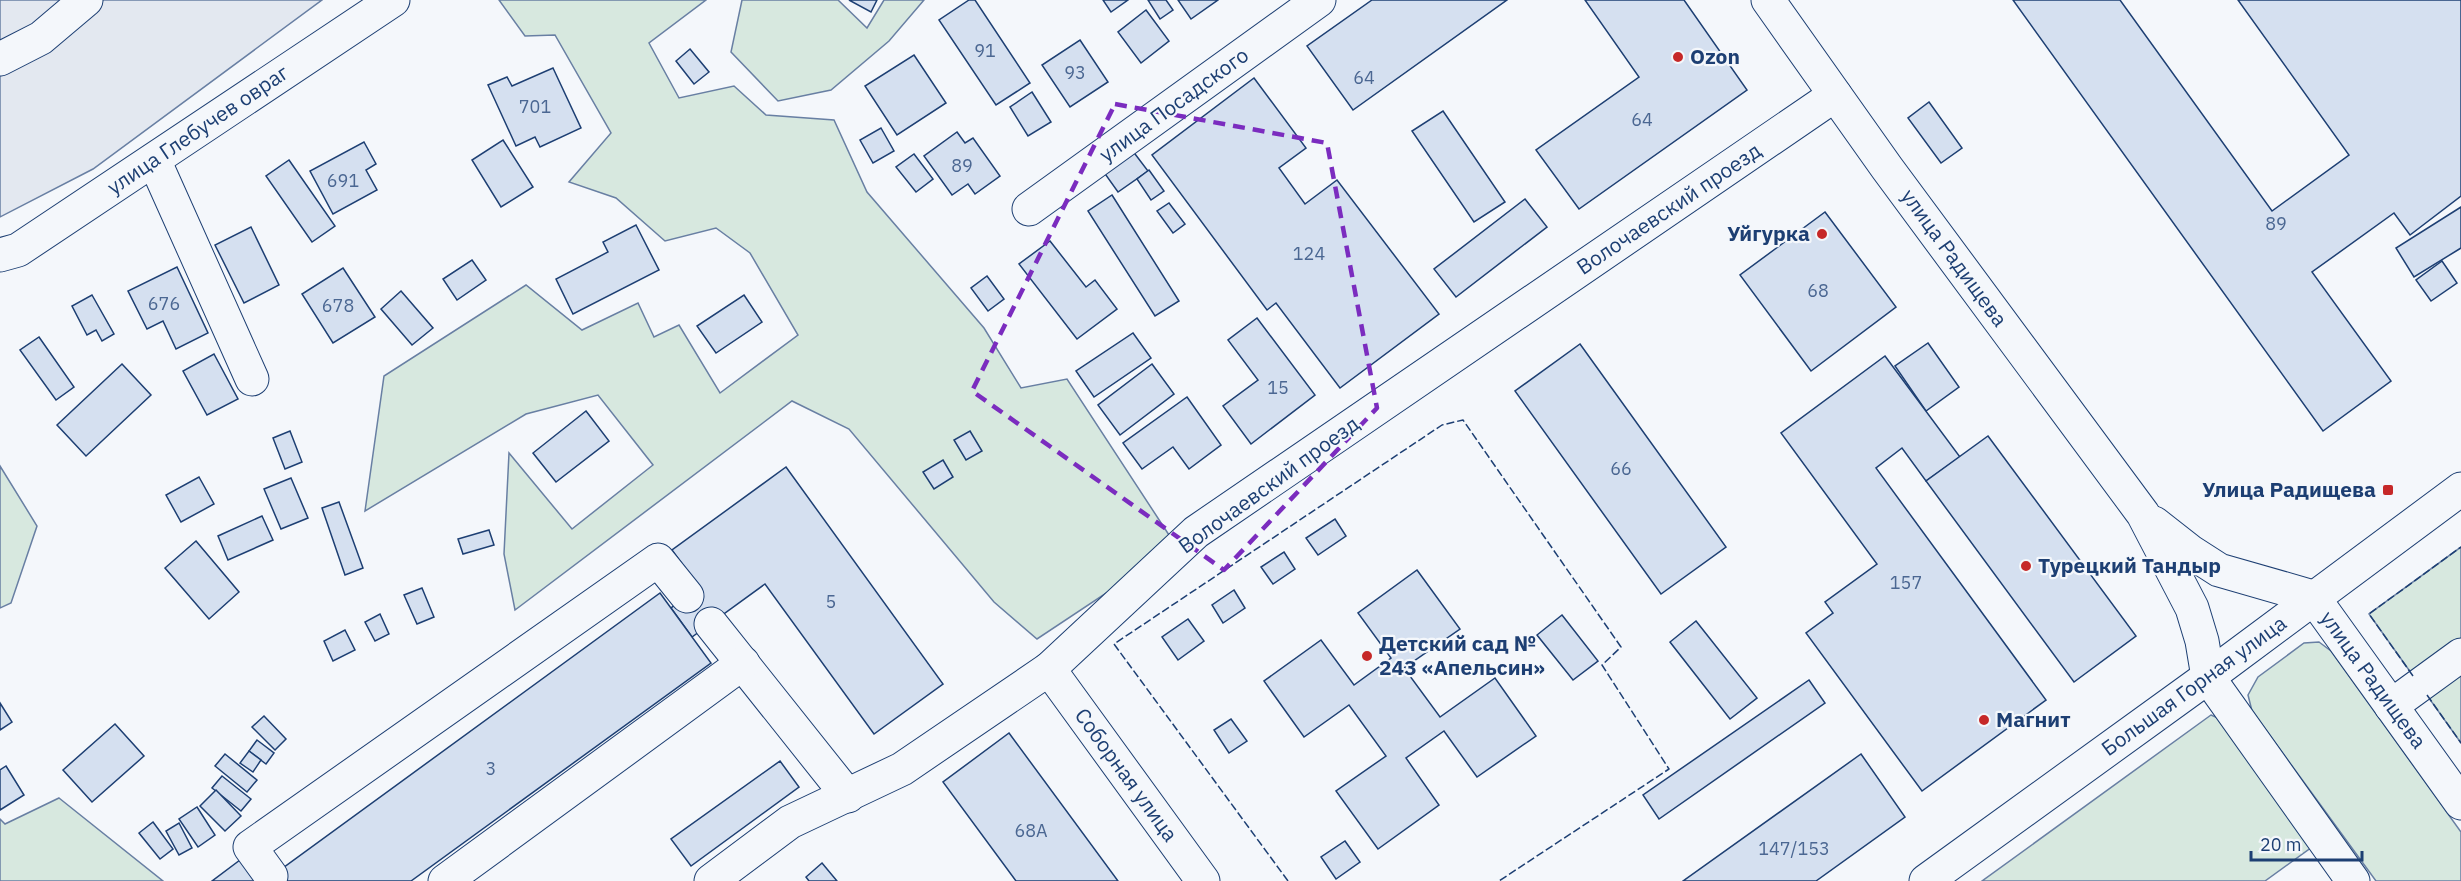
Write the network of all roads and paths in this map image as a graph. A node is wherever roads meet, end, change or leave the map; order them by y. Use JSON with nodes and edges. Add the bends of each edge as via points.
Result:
{"nodes":[{"id":1,"x":86,"y":0,"type":"edge"},
{"id":2,"x":393,"y":0,"type":"edge"},
{"id":3,"x":1319,"y":0,"type":"edge"},
{"id":4,"x":1768,"y":0,"type":"edge"},
{"id":5,"x":0,"y":59,"type":"edge"},
{"id":6,"x":1835,"y":95,"type":"junction"},
{"id":7,"x":154,"y":160,"type":"junction"},
{"id":8,"x":1029,"y":209,"type":"dead end"},
{"id":9,"x":9,"y":252,"type":"edge"},
{"id":10,"x":252,"y":379,"type":"dead end"},
{"id":11,"x":2461,"y":489,"type":"edge"},
{"id":12,"x":2143,"y":514,"type":"junction"},
{"id":13,"x":687,"y":596,"type":"dead end"},
{"id":14,"x":2313,"y":597,"type":"junction"},
{"id":15,"x":711,"y":624,"type":"dead end"},
{"id":16,"x":2461,"y":656,"type":"edge"},
{"id":17,"x":742,"y":663,"type":"junction"},
{"id":18,"x":1049,"y":669,"type":"junction"},
{"id":19,"x":2208,"y":677,"type":"junction"},
{"id":20,"x":2391,"y":705,"type":"junction"},
{"id":21,"x":848,"y":796,"type":"junction"},
{"id":22,"x":2461,"y":803,"type":"edge"},
{"id":23,"x":271,"y":876,"type":"dead end"},
{"id":24,"x":445,"y":881,"type":"edge"},
{"id":25,"x":711,"y":881,"type":"edge"},
{"id":26,"x":1203,"y":881,"type":"edge"},
{"id":27,"x":1926,"y":881,"type":"edge"},
{"id":28,"x":2353,"y":881,"type":"edge"}],
"edges":[{"from":1,"to":5,"type":"street","via":[[41,38]]},
{"from":2,"to":7,"type":"street","name":"улица Глебучев овраг"},
{"from":3,"to":8,"type":"street","name":"улица Посадского"},
{"from":4,"to":6,"type":"street","name":"улица Радищева"},
{"from":6,"to":12,"type":"street","name":"улица Радищева"},
{"from":6,"to":18,"type":"street","name":"Волочаевский проезд","via":[[1196,532]]},
{"from":7,"to":9,"type":"street","name":"улица Глебучев овраг"},
{"from":7,"to":10,"type":"street"},
{"from":11,"to":14,"type":"street","name":"Большая Горная улица"},
{"from":12,"to":14,"type":"street","name":"улица Радищева","via":[[2219,570]]},
{"from":12,"to":19,"type":"street","name":"улица Радищева","via":[[2192,608]]},
{"from":13,"to":23,"type":"street","via":[[658,560],[250,847]]},
{"from":14,"to":19,"type":"street","name":"Большая Горная улица"},
{"from":14,"to":20,"type":"street","name":"улица Радищева"},
{"from":15,"to":17,"type":"street"},
{"from":16,"to":20,"type":"street"},
{"from":17,"to":21,"type":"street"},
{"from":17,"to":24,"type":"street"},
{"from":18,"to":21,"type":"street","name":"Волочаевский проезд","via":[[902,769]]},
{"from":18,"to":26,"type":"street","name":"Соборная улица"},
{"from":19,"to":27,"type":"street","name":"Большая Горная улица"},
{"from":19,"to":28,"type":"street","name":"улица Радищева"},
{"from":20,"to":22,"type":"street","name":"улица Радищева"},
{"from":21,"to":25,"type":"street","name":"Волочаевский проезд","via":[[790,822]]}]}
